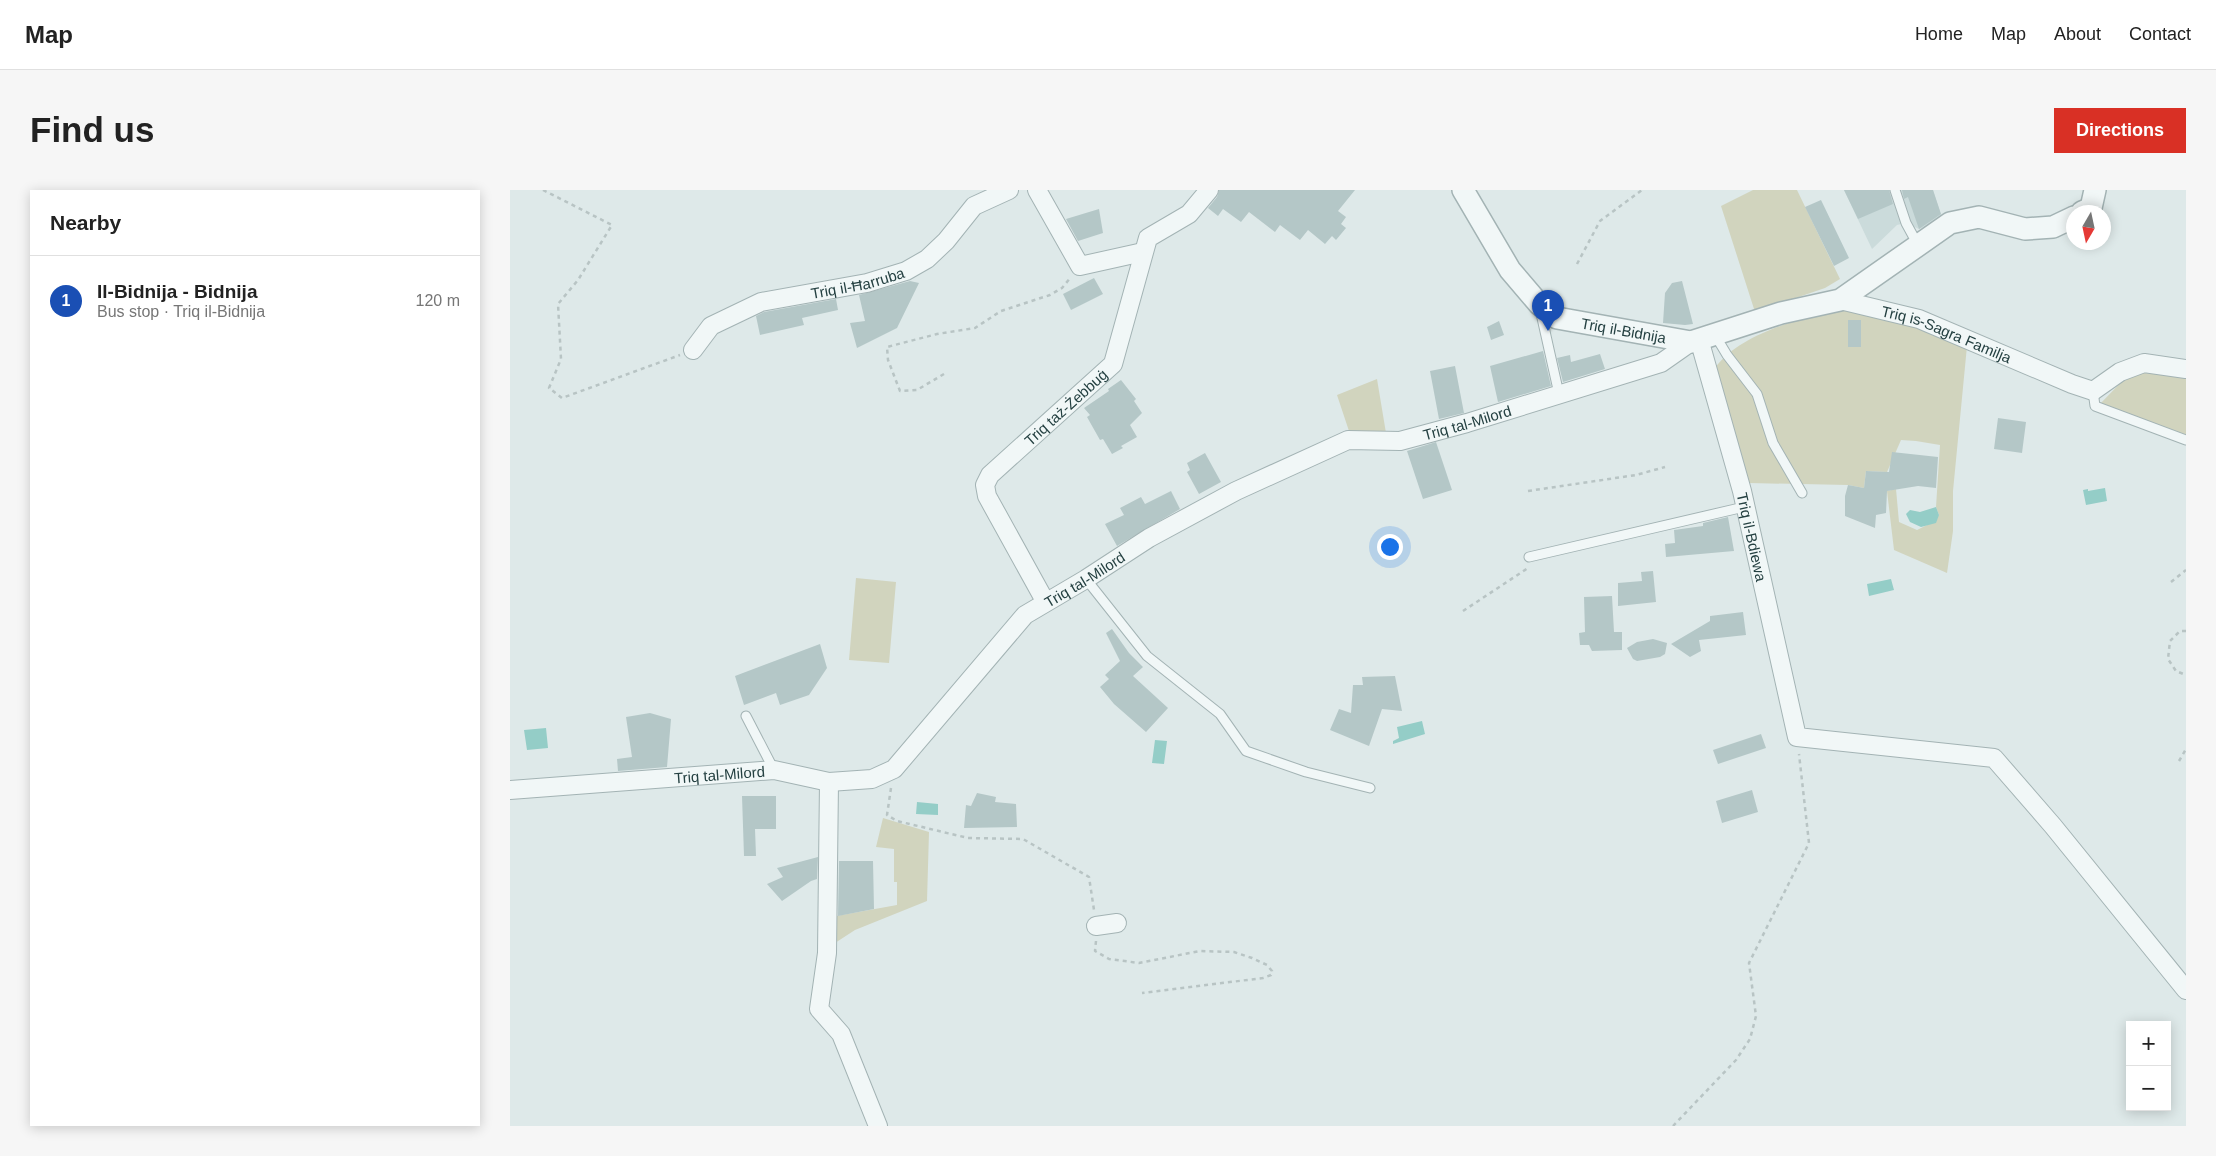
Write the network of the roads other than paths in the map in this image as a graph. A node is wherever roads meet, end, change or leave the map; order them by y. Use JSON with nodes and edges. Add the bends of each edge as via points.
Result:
{"nodes":[{"id":1,"x":1008,"y":190,"type":"edge"},
{"id":2,"x":1037,"y":190,"type":"edge"},
{"id":3,"x":1209,"y":190,"type":"edge"},
{"id":4,"x":1463,"y":190,"type":"edge"},
{"id":5,"x":1895,"y":190,"type":"edge"},
{"id":6,"x":2096,"y":190,"type":"edge"},
{"id":7,"x":2092,"y":205,"type":"edge"},
{"id":8,"x":2066,"y":221,"type":"edge"},
{"id":9,"x":1918,"y":245,"type":"junction"},
{"id":10,"x":1143,"y":252,"type":"junction"},
{"id":11,"x":1840,"y":300,"type":"junction"},
{"id":12,"x":1539,"y":304,"type":"junction"},
{"id":13,"x":1701,"y":339,"type":"junction"},
{"id":14,"x":693,"y":350,"type":"road end"},
{"id":15,"x":2186,"y":369,"type":"edge"},
{"id":16,"x":2093,"y":391,"type":"junction"},
{"id":17,"x":1559,"y":394,"type":"junction"},
{"id":18,"x":2186,"y":440,"type":"edge"},
{"id":19,"x":1802,"y":492,"type":"dead end"},
{"id":20,"x":1744,"y":508,"type":"junction"},
{"id":21,"x":1529,"y":557,"type":"road end"},
{"id":22,"x":1086,"y":579,"type":"junction"},
{"id":23,"x":1045,"y":601,"type":"junction"},
{"id":24,"x":746,"y":716,"type":"dead end"},
{"id":25,"x":774,"y":770,"type":"junction"},
{"id":26,"x":829,"y":782,"type":"junction"},
{"id":27,"x":1370,"y":788,"type":"dead end"},
{"id":28,"x":510,"y":790,"type":"edge"},
{"id":29,"x":1117,"y":923,"type":"dead end"},
{"id":30,"x":1096,"y":926,"type":"road end"},
{"id":31,"x":2186,"y":990,"type":"edge"},
{"id":32,"x":878,"y":1126,"type":"edge"}],
"edges":[{"from":1,"to":14,"type":"street","name":"Triq il-Ħarruba","via":[[974,206],[946,241],[927,259],[906,271],[867,283],[761,302],[712,326]]},
{"from":2,"to":10,"type":"street","via":[[1080,266]]},
{"from":3,"to":10,"type":"street","name":"Triq taż-Żebbuġ","via":[[1189,214],[1148,238]]},
{"from":4,"to":12,"type":"street","name":"Triq il-Bidnija","via":[[1510,270]]},
{"from":5,"to":9,"type":"lane","via":[[1906,223]]},
{"from":6,"to":7,"type":"street"},
{"from":8,"to":9,"type":"street","via":[[2053,227],[2025,229],[1979,217],[1950,223]]},
{"from":9,"to":11,"type":"street"},
{"from":10,"to":23,"type":"street","name":"Triq taż-Żebbuġ","via":[[1113,364],[990,475],[985,485],[987,496]]},
{"from":11,"to":13,"type":"street","name":"Triq is-Sagra Familja","via":[[1781,313]]},
{"from":11,"to":16,"type":"street","name":"Triq is-Sagra Familja","via":[[1919,319]]},
{"from":12,"to":13,"type":"street","name":"Triq il-Bidnija","via":[[1557,318]]},
{"from":12,"to":17,"type":"lane"},
{"from":13,"to":17,"type":"street","name":"Triq tal-Milord","via":[[1661,362]]},
{"from":13,"to":19,"type":"lane","via":[[1727,355],[1757,394],[1773,443]]},
{"from":13,"to":20,"type":"street","name":"Triq il-Bdiewa"},
{"from":15,"to":16,"type":"street","via":[[2144,363],[2120,372]]},
{"from":16,"to":18,"type":"lane","via":[[2095,406]]},
{"from":17,"to":22,"type":"street","name":"Triq tal-Milord","via":[[1400,441],[1348,440],[1236,491],[1149,538]]},
{"from":20,"to":21,"type":"lane"},
{"from":20,"to":31,"type":"street","name":"Triq il-Bdiewa","via":[[1797,737],[1994,758]]},
{"from":22,"to":23,"type":"street","name":"Triq tal-Milord"},
{"from":22,"to":27,"type":"lane","via":[[1147,656],[1220,714],[1246,751],[1306,772]]},
{"from":23,"to":26,"type":"street","name":"Triq tal-Milord","via":[[1025,614],[894,769],[872,779]]},
{"from":24,"to":25,"type":"lane"},
{"from":25,"to":26,"type":"street","name":"Triq tal-Milord"},
{"from":25,"to":28,"type":"street","name":"Triq tal-Milord"},
{"from":26,"to":32,"type":"street","via":[[827,953],[818,1009],[841,1034]]},
{"from":29,"to":30,"type":"street"}]}
